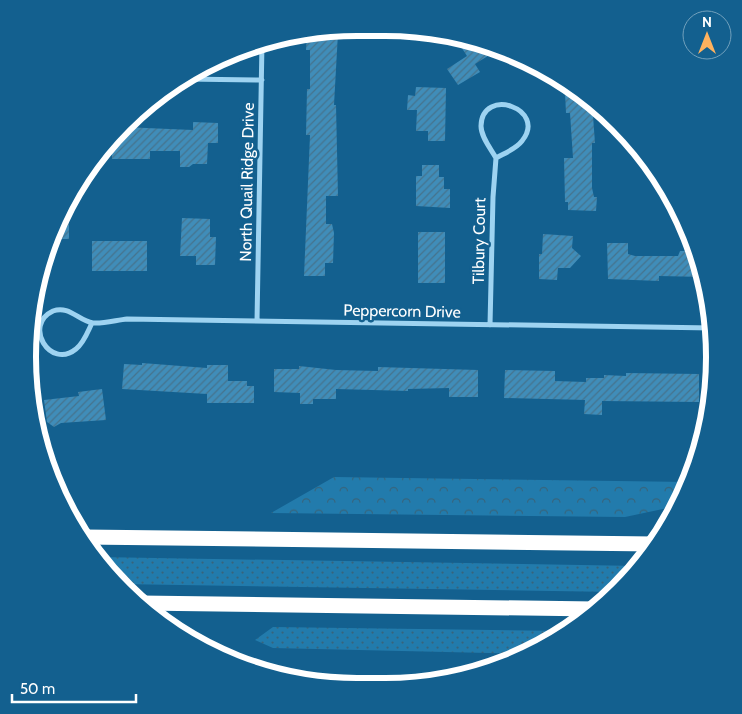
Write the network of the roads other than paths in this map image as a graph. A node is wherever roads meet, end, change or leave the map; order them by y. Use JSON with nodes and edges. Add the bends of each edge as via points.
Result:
{"nodes":[{"id":1,"x":262,"y":51,"type":"edge"},
{"id":2,"x":197,"y":79,"type":"edge"},
{"id":3,"x":262,"y":80,"type":"junction"},
{"id":4,"x":496,"y":158,"type":"junction"},
{"id":5,"x":257,"y":321,"type":"junction"},
{"id":6,"x":92,"y":323,"type":"junction"},
{"id":7,"x":490,"y":325,"type":"junction"},
{"id":8,"x":704,"y":328,"type":"edge"},
{"id":9,"x":92,"y":537,"type":"edge"},
{"id":10,"x":645,"y":544,"type":"edge"},
{"id":11,"x":152,"y":603,"type":"edge"},
{"id":12,"x":583,"y":609,"type":"edge"}],
"edges":[{"from":1,"to":3,"type":"street","name":"North Quail Ridge Drive"},
{"from":2,"to":3,"type":"street"},
{"from":3,"to":5,"type":"street","name":"North Quail Ridge Drive"},
{"from":4,"to":4,"type":"street","via":[[523,140],[527,120],[523,112],[514,106],[492,107],[485,114],[481,126]]},
{"from":4,"to":7,"type":"street","name":"Tilbury Court","via":[[492,197]]},
{"from":5,"to":6,"type":"street","name":"Peppercorn Drive","via":[[127,319]]},
{"from":5,"to":7,"type":"street","name":"Peppercorn Drive"},
{"from":6,"to":6,"type":"street","via":[[74,313],[54,311],[45,318],[40,338],[46,348],[58,355],[67,354],[77,349]]},
{"from":7,"to":8,"type":"street","name":"Peppercorn Drive"},
{"from":9,"to":10,"type":"highway"},
{"from":11,"to":12,"type":"highway"}]}
